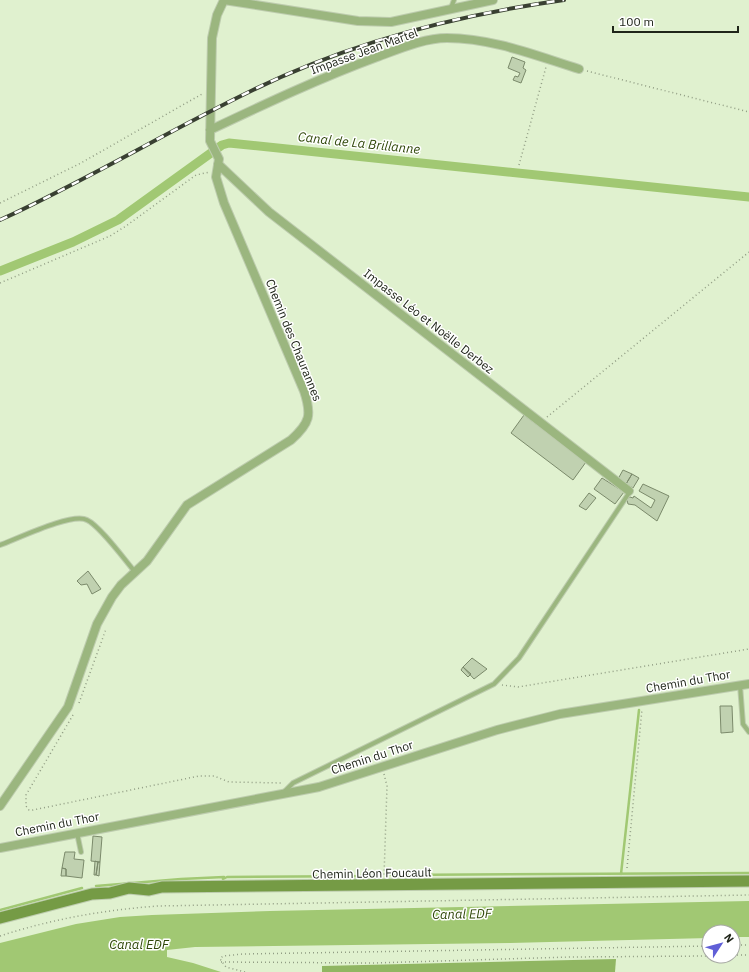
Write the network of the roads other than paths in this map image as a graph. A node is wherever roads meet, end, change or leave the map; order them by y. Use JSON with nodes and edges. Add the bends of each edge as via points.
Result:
{"nodes":[{"id":1,"x":224,"y":0,"type":"edge"},
{"id":2,"x":454,"y":0,"type":"edge"},
{"id":3,"x":493,"y":0,"type":"edge"},
{"id":4,"x":450,"y":8,"type":"junction"},
{"id":5,"x":580,"y":69,"type":"road end"},
{"id":6,"x":210,"y":130,"type":"junction"},
{"id":7,"x":218,"y":164,"type":"junction"},
{"id":8,"x":629,"y":491,"type":"joint"},
{"id":9,"x":0,"y":545,"type":"edge"},
{"id":10,"x":135,"y":572,"type":"junction"},
{"id":11,"x":749,"y":684,"type":"edge"},
{"id":12,"x":740,"y":685,"type":"junction"},
{"id":13,"x":749,"y":732,"type":"edge"},
{"id":14,"x":283,"y":793,"type":"junction"},
{"id":15,"x":0,"y":806,"type":"edge"},
{"id":16,"x":77,"y":832,"type":"junction"},
{"id":17,"x":0,"y":848,"type":"edge"},
{"id":18,"x":80,"y":852,"type":"dead end"},
{"id":19,"x":749,"y":881,"type":"edge"},
{"id":20,"x":0,"y":918,"type":"edge"}],
"edges":[{"from":1,"to":4,"type":"street","via":[[377,23],[398,21]]},
{"from":1,"to":6,"type":"street","name":"Chemin des Chaurannes","via":[[213,31]]},
{"from":2,"to":4,"type":"lane"},
{"from":3,"to":4,"type":"street"},
{"from":5,"to":6,"type":"street","name":"Impasse Jean Martel","via":[[514,49],[471,40],[432,40],[317,80]]},
{"from":6,"to":7,"type":"street","name":"Chemin des Chaurannes"},
{"from":7,"to":8,"type":"street","name":"Impasse Léo et Noëlle Derbez","via":[[269,212]]},
{"from":7,"to":10,"type":"street","name":"Chemin des Chaurannes","via":[[216,179],[224,203],[304,391],[309,417],[304,428],[291,440],[187,505],[152,556]]},
{"from":8,"to":14,"type":"lane","via":[[630,494],[519,658],[494,684],[291,784]]},
{"from":9,"to":10,"type":"lane","via":[[64,521],[83,518],[93,524]]},
{"from":10,"to":15,"type":"street","name":"Chemin des Chaurannes","via":[[121,585],[104,609],[65,713]]},
{"from":11,"to":12,"type":"street","name":"Chemin du Thor"},
{"from":12,"to":13,"type":"lane","via":[[744,724]]},
{"from":12,"to":14,"type":"street","name":"Chemin du Thor","via":[[529,721],[319,787]]},
{"from":14,"to":16,"type":"street","name":"Chemin du Thor"},
{"from":16,"to":17,"type":"street","name":"Chemin du Thor"},
{"from":16,"to":18,"type":"lane"},
{"from":19,"to":20,"type":"main road","name":"Chemin Léon Foucault","via":[[162,887],[149,890],[129,888],[92,894]]}]}
